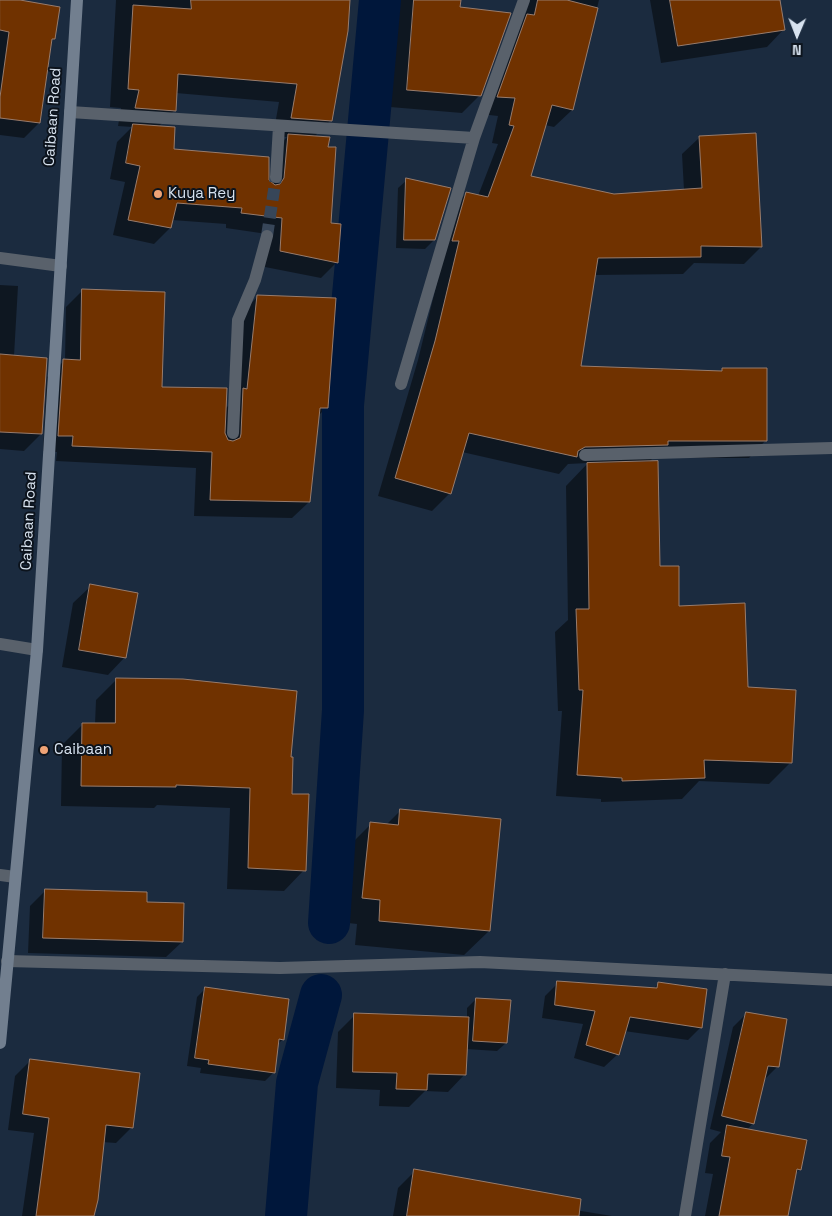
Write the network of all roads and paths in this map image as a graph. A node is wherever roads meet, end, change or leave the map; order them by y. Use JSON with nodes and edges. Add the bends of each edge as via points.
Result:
{"nodes":[{"id":1,"x":77,"y":0,"type":"edge"},
{"id":2,"x":524,"y":0,"type":"edge"},
{"id":3,"x":70,"y":112,"type":"junction"},
{"id":4,"x":279,"y":126,"type":"junction"},
{"id":5,"x":474,"y":138,"type":"junction"},
{"id":6,"x":276,"y":177,"type":"tunnel mouth"},
{"id":7,"x":267,"y":236,"type":"tunnel mouth"},
{"id":8,"x":0,"y":258,"type":"edge"},
{"id":9,"x":61,"y":266,"type":"junction"},
{"id":10,"x":402,"y":384,"type":"dead end"},
{"id":11,"x":233,"y":433,"type":"dead end"},
{"id":12,"x":832,"y":448,"type":"edge"},
{"id":13,"x":585,"y":455,"type":"dead end"},
{"id":14,"x":0,"y":644,"type":"edge"},
{"id":15,"x":37,"y":650,"type":"junction"},
{"id":16,"x":0,"y":875,"type":"edge"},
{"id":17,"x":15,"y":877,"type":"junction"},
{"id":18,"x":7,"y":961,"type":"junction"},
{"id":19,"x":726,"y":974,"type":"junction"},
{"id":20,"x":832,"y":980,"type":"edge"},
{"id":21,"x":0,"y":1043,"type":"edge"},
{"id":22,"x":685,"y":1216,"type":"edge"}],
"edges":[{"from":1,"to":3,"type":"street","name":"Caibaan Road"},
{"from":2,"to":5,"type":"street"},
{"from":3,"to":4,"type":"street"},
{"from":3,"to":9,"type":"street","name":"Caibaan Road"},
{"from":4,"to":5,"type":"street"},
{"from":4,"to":6,"type":"street"},
{"from":5,"to":10,"type":"street"},
{"from":7,"to":11,"type":"street","via":[[255,280],[238,320]]},
{"from":8,"to":9,"type":"street"},
{"from":9,"to":15,"type":"street","name":"Caibaan Road"},
{"from":12,"to":13,"type":"street"},
{"from":14,"to":15,"type":"street"},
{"from":15,"to":17,"type":"street","name":"Caibaan Road"},
{"from":16,"to":17,"type":"street"},
{"from":17,"to":18,"type":"street","name":"Caibaan Road"},
{"from":18,"to":19,"type":"street","via":[[280,968],[480,962]]},
{"from":18,"to":21,"type":"street","name":"Caibaan Road"},
{"from":19,"to":20,"type":"street"},
{"from":19,"to":22,"type":"street"}]}
